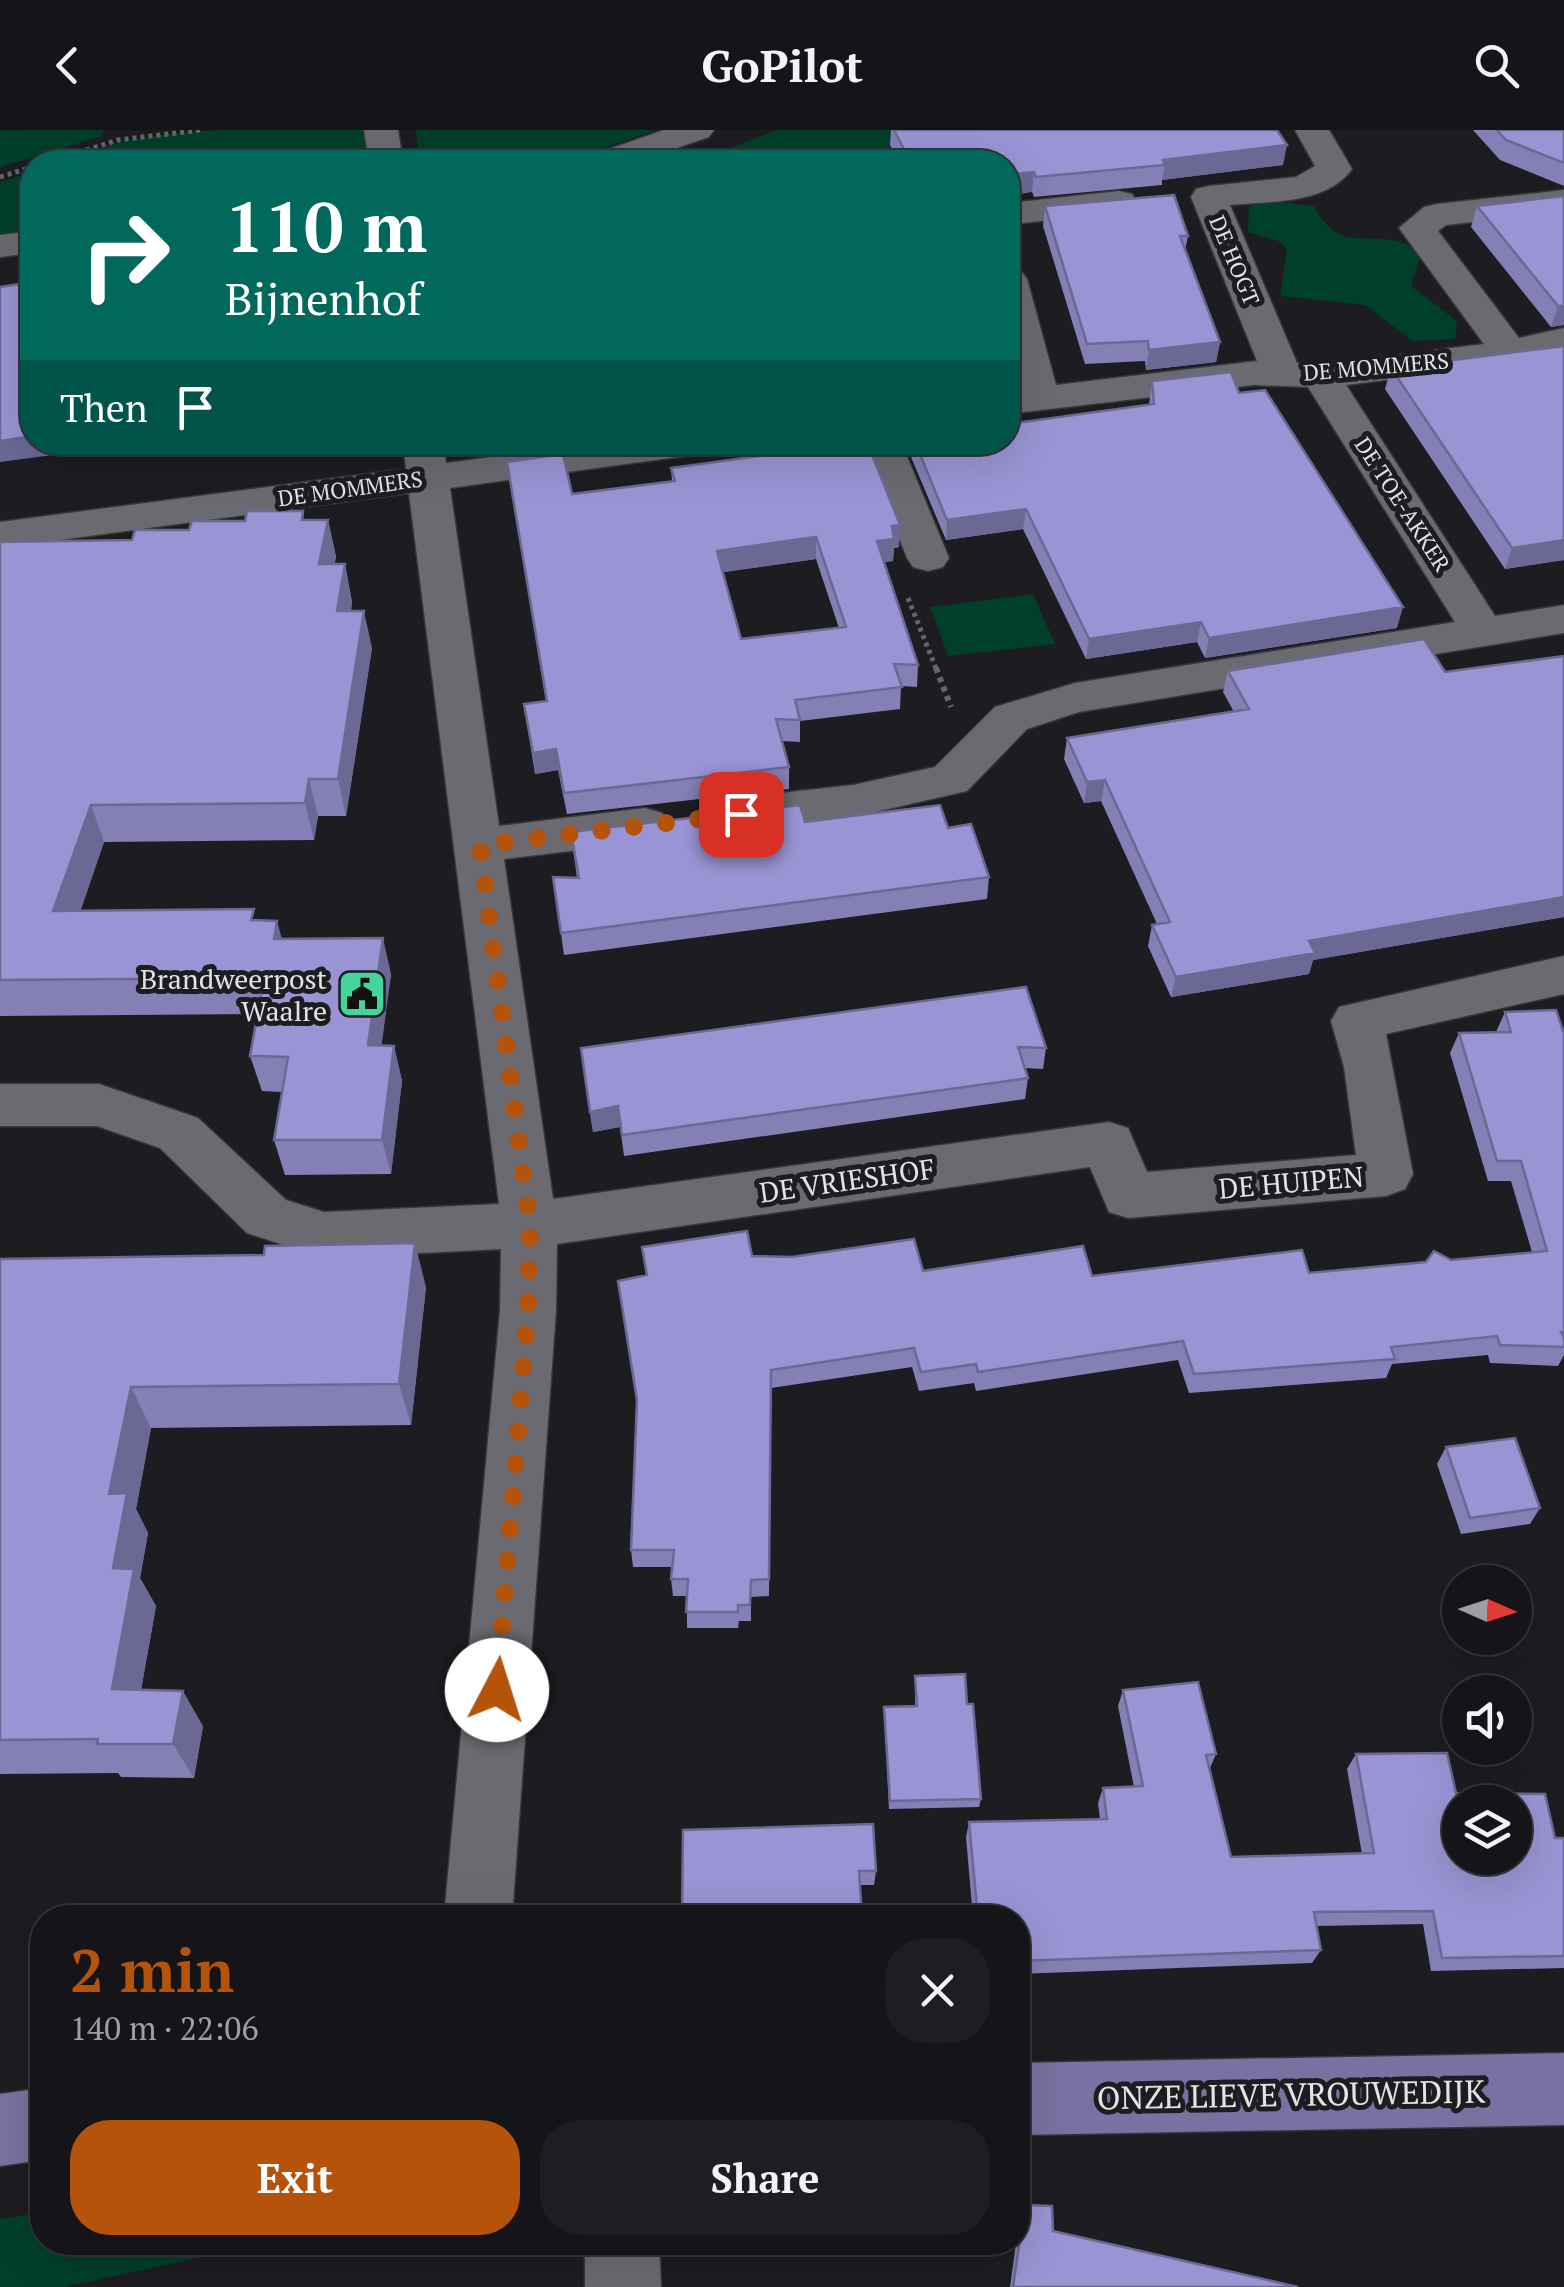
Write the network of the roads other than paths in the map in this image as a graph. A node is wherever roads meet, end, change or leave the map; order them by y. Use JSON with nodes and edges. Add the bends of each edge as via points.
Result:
{"nodes":[{"id":1,"x":698,"y":130,"type":"edge"},
{"id":2,"x":1312,"y":130,"type":"edge"},
{"id":3,"x":639,"y":150,"type":"edge"},
{"id":4,"x":1180,"y":199,"type":"junction"},
{"id":5,"x":1564,"y":202,"type":"edge"},
{"id":6,"x":1020,"y":213,"type":"edge"},
{"id":7,"x":1564,"y":339,"type":"edge"},
{"id":8,"x":1510,"y":352,"type":"junction"},
{"id":9,"x":1020,"y":370,"type":"edge"},
{"id":10,"x":1302,"y":375,"type":"junction"},
{"id":11,"x":1024,"y":400,"type":"edge"},
{"id":12,"x":501,"y":455,"type":"edge"},
{"id":13,"x":886,"y":455,"type":"edge"},
{"id":14,"x":425,"y":460,"type":"edge"},
{"id":15,"x":0,"y":535,"type":"edge"},
{"id":16,"x":928,"y":558,"type":"road end"},
{"id":17,"x":1564,"y":619,"type":"edge"},
{"id":18,"x":1484,"y":632,"type":"junction"},
{"id":19,"x":480,"y":845,"type":"junction"},
{"id":20,"x":1564,"y":975,"type":"edge"},
{"id":21,"x":0,"y":1105,"type":"edge"},
{"id":22,"x":1128,"y":1196,"type":"joint"},
{"id":23,"x":530,"y":1225,"type":"junction"},
{"id":24,"x":479,"y":1905,"type":"edge"},
{"id":25,"x":1564,"y":2089,"type":"edge"},
{"id":26,"x":1030,"y":2099,"type":"edge"},
{"id":27,"x":30,"y":2126,"type":"edge"},
{"id":28,"x":0,"y":2130,"type":"edge"},
{"id":29,"x":622,"y":2255,"type":"edge"},
{"id":30,"x":622,"y":2287,"type":"edge"}],
"edges":[{"from":1,"to":3,"type":"street"},
{"from":2,"to":4,"type":"street","name":"DE HOGT","via":[[1334,169],[1306,187]]},
{"from":4,"to":6,"type":"street"},
{"from":4,"to":10,"type":"street","name":"DE HOGT"},
{"from":5,"to":8,"type":"street","via":[[1437,215],[1417,228]]},
{"from":7,"to":8,"type":"street","name":"DE MOMMERS"},
{"from":8,"to":10,"type":"street","name":"DE MOMMERS"},
{"from":9,"to":11,"type":"street"},
{"from":10,"to":11,"type":"street","name":"DE MOMMERS","via":[[1254,373]]},
{"from":10,"to":18,"type":"street","name":"DE TOE-AKKER"},
{"from":12,"to":14,"type":"street","name":"DE MOMMERS"},
{"from":13,"to":16,"type":"street"},
{"from":14,"to":15,"type":"street","name":"DE MOMMERS"},
{"from":14,"to":19,"type":"street"},
{"from":17,"to":18,"type":"street"},
{"from":18,"to":19,"type":"street","via":[[1075,698],[1011,718],[966,764],[852,801]]},
{"from":19,"to":23,"type":"street"},
{"from":20,"to":22,"type":"street","name":"DE HUIPEN","via":[[1357,1021],[1386,1174]]},
{"from":21,"to":23,"type":"street","via":[[99,1105],[179,1133],[267,1217],[324,1235]]},
{"from":22,"to":23,"type":"street","name":"DE VRIESHOF","via":[[1108,1144]]},
{"from":23,"to":24,"type":"street"},
{"from":25,"to":26,"type":"main road","name":"ONZE LIEVE VROUWEDIJK"},
{"from":27,"to":28,"type":"main road"},
{"from":29,"to":30,"type":"street"}]}
